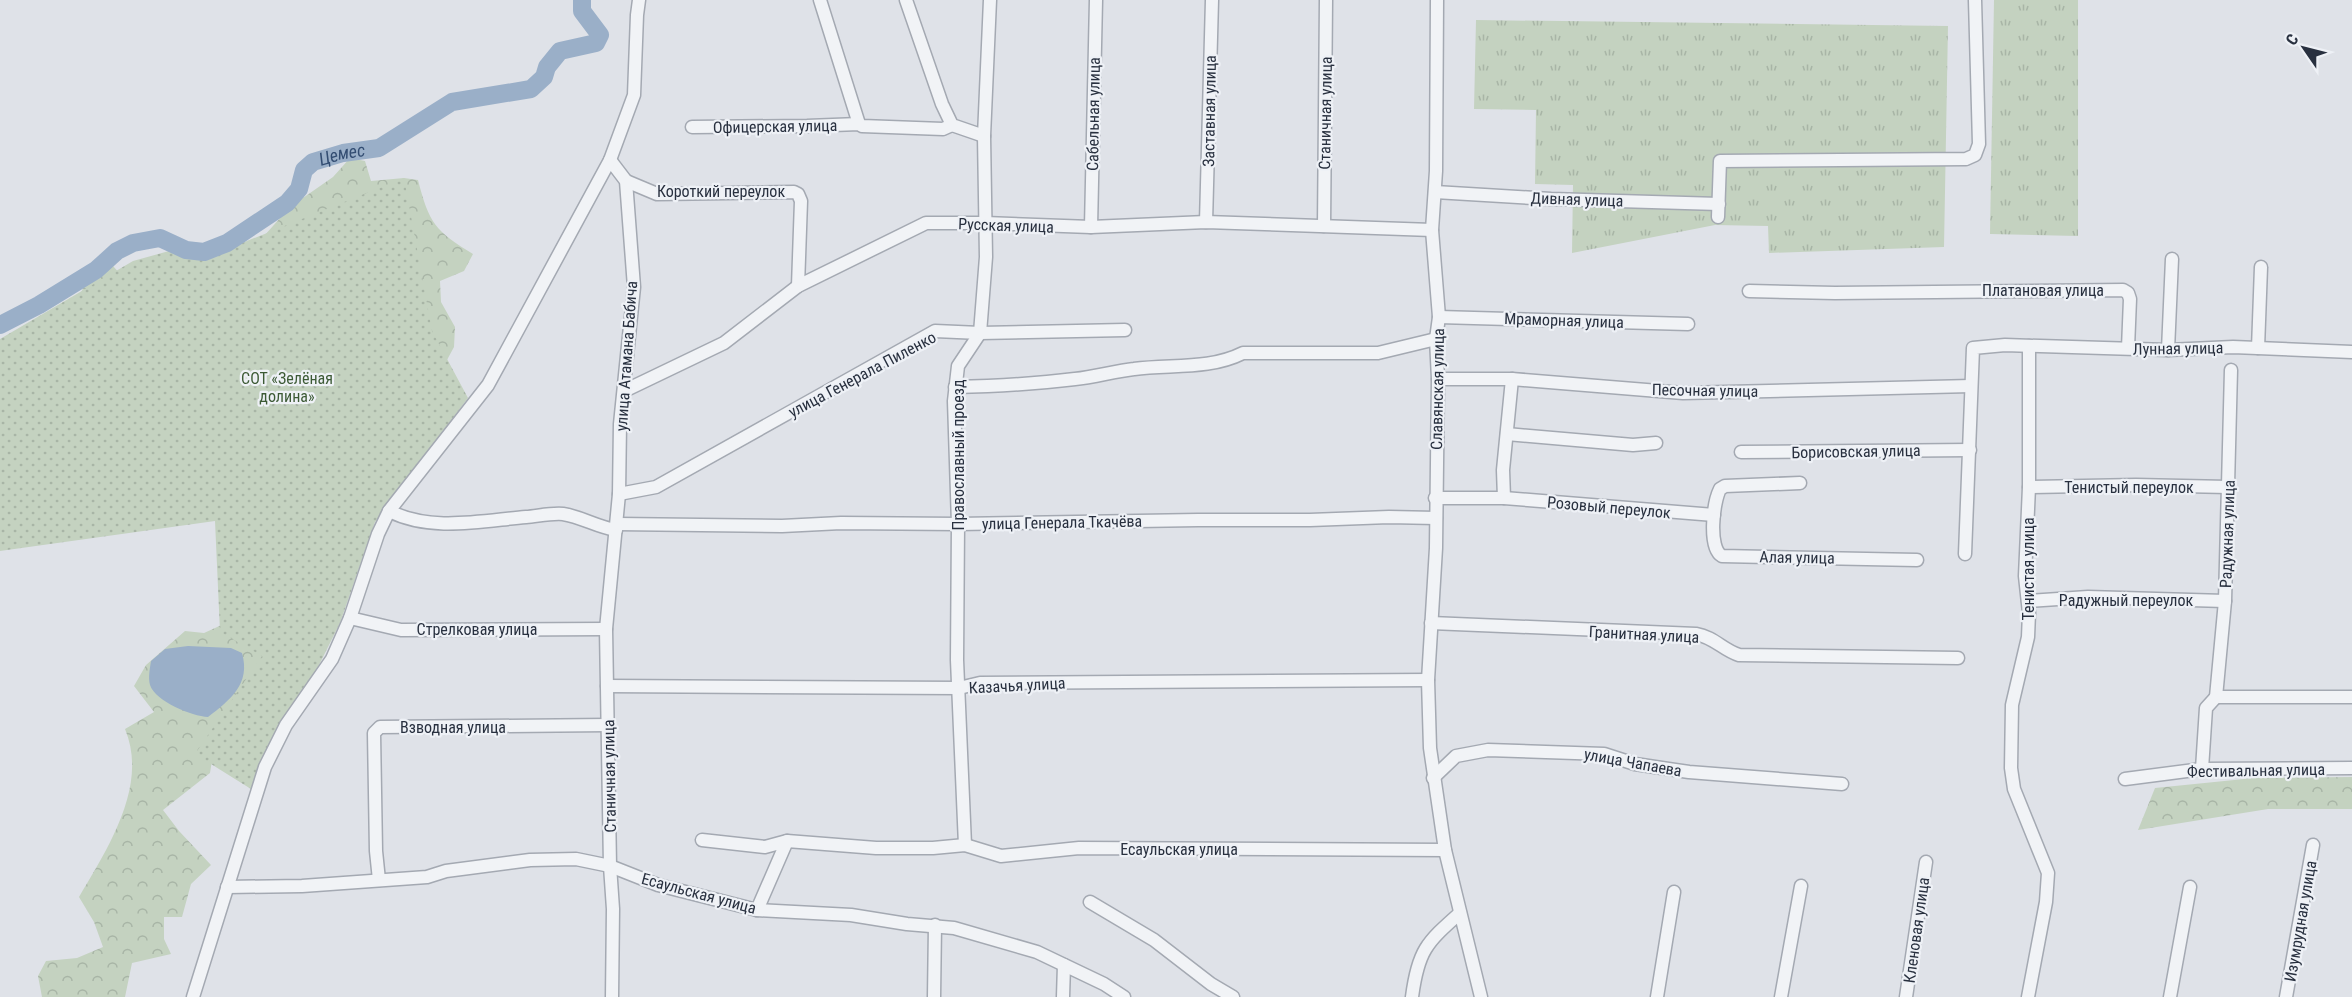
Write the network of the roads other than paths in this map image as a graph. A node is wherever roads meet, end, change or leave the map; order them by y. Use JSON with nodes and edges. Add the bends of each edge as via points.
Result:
{"nodes":[{"id":1,"x":639,"y":0,"type":"edge"},
{"id":2,"x":820,"y":0,"type":"edge"},
{"id":3,"x":906,"y":0,"type":"edge"},
{"id":4,"x":990,"y":0,"type":"edge"},
{"id":5,"x":1096,"y":0,"type":"edge"},
{"id":6,"x":1212,"y":0,"type":"edge"},
{"id":7,"x":1326,"y":0,"type":"edge"},
{"id":8,"x":1437,"y":0,"type":"edge"},
{"id":9,"x":1975,"y":0,"type":"edge"},
{"id":10,"x":859,"y":124,"type":"junction"},
{"id":11,"x":952,"y":125,"type":"junction"},
{"id":12,"x":692,"y":127,"type":"dead end"},
{"id":13,"x":984,"y":136,"type":"junction"},
{"id":14,"x":610,"y":160,"type":"junction"},
{"id":15,"x":626,"y":181,"type":"junction"},
{"id":16,"x":1435,"y":192,"type":"junction"},
{"id":17,"x":1719,"y":204,"type":"junction"},
{"id":18,"x":1718,"y":217,"type":"dead end"},
{"id":19,"x":1206,"y":222,"type":"junction"},
{"id":20,"x":985,"y":223,"type":"junction"},
{"id":21,"x":1323,"y":226,"type":"junction"},
{"id":22,"x":1090,"y":227,"type":"junction"},
{"id":23,"x":1432,"y":230,"type":"junction"},
{"id":24,"x":2172,"y":259,"type":"dead end"},
{"id":25,"x":2261,"y":267,"type":"dead end"},
{"id":26,"x":798,"y":286,"type":"junction"},
{"id":27,"x":1749,"y":291,"type":"dead end"},
{"id":28,"x":1439,"y":316,"type":"junction"},
{"id":29,"x":1688,"y":324,"type":"dead end"},
{"id":30,"x":1125,"y":330,"type":"dead end"},
{"id":31,"x":980,"y":333,"type":"junction"},
{"id":32,"x":1436,"y":339,"type":"junction"},
{"id":33,"x":2029,"y":346,"type":"junction"},
{"id":34,"x":2128,"y":348,"type":"junction"},
{"id":35,"x":2258,"y":348,"type":"junction"},
{"id":36,"x":2168,"y":350,"type":"junction"},
{"id":37,"x":2352,"y":352,"type":"edge"},
{"id":38,"x":2231,"y":370,"type":"dead end"},
{"id":39,"x":1438,"y":379,"type":"junction"},
{"id":40,"x":1512,"y":379,"type":"junction"},
{"id":41,"x":1971,"y":386,"type":"junction"},
{"id":42,"x":955,"y":387,"type":"junction"},
{"id":43,"x":624,"y":392,"type":"junction"},
{"id":44,"x":1507,"y":434,"type":"junction"},
{"id":45,"x":1656,"y":443,"type":"dead end"},
{"id":46,"x":1970,"y":450,"type":"junction"},
{"id":47,"x":1741,"y":452,"type":"dead end"},
{"id":48,"x":1800,"y":483,"type":"dead end"},
{"id":49,"x":2029,"y":487,"type":"junction"},
{"id":50,"x":2229,"y":487,"type":"junction"},
{"id":51,"x":619,"y":494,"type":"junction"},
{"id":52,"x":1435,"y":498,"type":"junction"},
{"id":53,"x":1504,"y":498,"type":"junction"},
{"id":54,"x":389,"y":510,"type":"junction"},
{"id":55,"x":1714,"y":515,"type":"junction"},
{"id":56,"x":1436,"y":518,"type":"junction"},
{"id":57,"x":958,"y":525,"type":"junction"},
{"id":58,"x":616,"y":527,"type":"junction"},
{"id":59,"x":1965,"y":554,"type":"dead end"},
{"id":60,"x":1917,"y":560,"type":"dead end"},
{"id":61,"x":2028,"y":601,"type":"junction"},
{"id":62,"x":2225,"y":601,"type":"junction"},
{"id":63,"x":350,"y":618,"type":"junction"},
{"id":64,"x":1431,"y":623,"type":"junction"},
{"id":65,"x":606,"y":629,"type":"junction"},
{"id":66,"x":1958,"y":658,"type":"dead end"},
{"id":67,"x":1428,"y":680,"type":"junction"},
{"id":68,"x":607,"y":686,"type":"junction"},
{"id":69,"x":959,"y":688,"type":"junction"},
{"id":70,"x":2216,"y":697,"type":"junction"},
{"id":71,"x":2352,"y":697,"type":"edge"},
{"id":72,"x":608,"y":725,"type":"junction"},
{"id":73,"x":2352,"y":768,"type":"edge"},
{"id":74,"x":2202,"y":769,"type":"junction"},
{"id":75,"x":1433,"y":778,"type":"junction"},
{"id":76,"x":2125,"y":778,"type":"dead end"},
{"id":77,"x":1842,"y":784,"type":"dead end"},
{"id":78,"x":702,"y":840,"type":"dead end"},
{"id":79,"x":787,"y":841,"type":"junction"},
{"id":80,"x":965,"y":844,"type":"junction"},
{"id":81,"x":2313,"y":845,"type":"dead end"},
{"id":82,"x":1445,"y":850,"type":"junction"},
{"id":83,"x":1926,"y":862,"type":"dead end"},
{"id":84,"x":610,"y":866,"type":"junction"},
{"id":85,"x":379,"y":880,"type":"junction"},
{"id":86,"x":1801,"y":886,"type":"dead end"},
{"id":87,"x":227,"y":887,"type":"junction"},
{"id":88,"x":2190,"y":887,"type":"dead end"},
{"id":89,"x":1674,"y":892,"type":"dead end"},
{"id":90,"x":1090,"y":902,"type":"dead end"},
{"id":91,"x":757,"y":910,"type":"junction"},
{"id":92,"x":1460,"y":913,"type":"junction"},
{"id":93,"x":935,"y":925,"type":"junction"},
{"id":94,"x":1064,"y":965,"type":"junction"},
{"id":95,"x":194,"y":997,"type":"edge"},
{"id":96,"x":612,"y":997,"type":"edge"},
{"id":97,"x":934,"y":997,"type":"edge"},
{"id":98,"x":1063,"y":997,"type":"edge"},
{"id":99,"x":1125,"y":997,"type":"edge"},
{"id":100,"x":1233,"y":997,"type":"edge"},
{"id":101,"x":1413,"y":997,"type":"edge"},
{"id":102,"x":1481,"y":997,"type":"edge"},
{"id":103,"x":1657,"y":997,"type":"edge"},
{"id":104,"x":1781,"y":997,"type":"edge"},
{"id":105,"x":1906,"y":997,"type":"edge"},
{"id":106,"x":2028,"y":997,"type":"edge"},
{"id":107,"x":2170,"y":997,"type":"edge"},
{"id":108,"x":2286,"y":997,"type":"edge"}],
"edges":[{"from":1,"to":14,"type":"street","via":[[634,95]]},
{"from":2,"to":10,"type":"street"},
{"from":3,"to":11,"type":"street"},
{"from":4,"to":13,"type":"street","name":"Православный проезд"},
{"from":5,"to":22,"type":"street","name":"Сабельная улица"},
{"from":6,"to":19,"type":"street","name":"Заставная улица"},
{"from":7,"to":21,"type":"street","name":"Станичная улица"},
{"from":8,"to":16,"type":"street","name":"Славянская улица"},
{"from":9,"to":17,"type":"street","via":[[1975,155],[1966,159],[1720,161]]},
{"from":10,"to":11,"type":"street","name":"Офицерская улица","via":[[943,129]]},
{"from":10,"to":12,"type":"street","name":"Офицерская улица"},
{"from":11,"to":13,"type":"street"},
{"from":13,"to":20,"type":"street","name":"Православный проезд"},
{"from":14,"to":15,"type":"street"},
{"from":14,"to":54,"type":"street","via":[[488,385]]},
{"from":15,"to":26,"type":"street","name":"Короткий переулок","via":[[657,194],[798,194]]},
{"from":15,"to":43,"type":"street","name":"улица Атамана Бабича","via":[[634,287]]},
{"from":16,"to":17,"type":"street","name":"Дивная улица","via":[[1551,200]]},
{"from":16,"to":23,"type":"street","name":"Славянская улица"},
{"from":17,"to":18,"type":"street"},
{"from":19,"to":21,"type":"street","name":"Русская улица"},
{"from":19,"to":22,"type":"street","name":"Русская улица"},
{"from":20,"to":22,"type":"street","name":"Русская улица"},
{"from":20,"to":26,"type":"street","name":"Русская улица","via":[[926,223]]},
{"from":20,"to":31,"type":"street","name":"Православный проезд"},
{"from":21,"to":23,"type":"street","name":"Русская улица"},
{"from":23,"to":28,"type":"street","name":"Славянская улица"},
{"from":24,"to":36,"type":"street"},
{"from":25,"to":35,"type":"street"},
{"from":26,"to":43,"type":"street","name":"Русская улица","via":[[724,343]]},
{"from":27,"to":34,"type":"street","name":"Платановая улица","via":[[2123,290],[2130,299]]},
{"from":28,"to":29,"type":"street","name":"Мраморная улица"},
{"from":28,"to":32,"type":"street","name":"Славянская улица"},
{"from":30,"to":31,"type":"street","name":"улица Генерала Пиленко"},
{"from":31,"to":42,"type":"street","name":"Православный проезд","via":[[958,366]]},
{"from":31,"to":51,"type":"street","name":"улица Генерала Пиленко","via":[[935,331],[656,487]]},
{"from":32,"to":39,"type":"street","name":"Славянская улица"},
{"from":32,"to":42,"type":"street","via":[[1378,353],[1243,353],[1213,363],[1137,368],[1078,379]]},
{"from":33,"to":34,"type":"street","name":"Лунная улица"},
{"from":33,"to":41,"type":"street","name":"Лунная улица","via":[[1973,348]]},
{"from":33,"to":49,"type":"street","name":"Тенистая улица"},
{"from":34,"to":36,"type":"street","name":"Лунная улица"},
{"from":35,"to":36,"type":"street","name":"Лунная улица"},
{"from":35,"to":37,"type":"street","name":"Лунная улица"},
{"from":38,"to":50,"type":"street","name":"Радужная улица"},
{"from":39,"to":40,"type":"street","name":"Песочная улица"},
{"from":39,"to":52,"type":"street","name":"Славянская улица"},
{"from":40,"to":41,"type":"street","name":"Песочная улица","via":[[1683,393]]},
{"from":40,"to":44,"type":"street"},
{"from":41,"to":46,"type":"street"},
{"from":42,"to":57,"type":"street","name":"Православный проезд"},
{"from":43,"to":51,"type":"street","name":"улица Атамана Бабича"},
{"from":44,"to":45,"type":"street","via":[[1633,445]]},
{"from":44,"to":53,"type":"street"},
{"from":46,"to":47,"type":"street","name":"Борисовская улица"},
{"from":46,"to":59,"type":"street"},
{"from":48,"to":55,"type":"street","via":[[1725,486],[1717,495]]},
{"from":49,"to":50,"type":"street","name":"Тенистый переулок"},
{"from":49,"to":61,"type":"street","name":"Тенистая улица","via":[[2025,576]]},
{"from":50,"to":62,"type":"street","name":"Радужная улица"},
{"from":51,"to":58,"type":"street","name":"улица Атамана Бабича"},
{"from":52,"to":53,"type":"street","name":"Розовый переулок"},
{"from":52,"to":56,"type":"street","name":"Славянская улица"},
{"from":53,"to":55,"type":"street","name":"Розовый переулок"},
{"from":54,"to":58,"type":"street","name":"улица Генерала Ткачёва","via":[[406,519],[437,524],[562,514],[585,519],[599,528]]},
{"from":54,"to":63,"type":"street"},
{"from":55,"to":60,"type":"street","name":"Алая улица","via":[[1714,546],[1722,556]]},
{"from":56,"to":57,"type":"street","name":"улица Генерала Ткачёва"},
{"from":56,"to":64,"type":"street","name":"Славянская улица"},
{"from":57,"to":58,"type":"street","name":"улица Генерала Ткачёва"},
{"from":57,"to":69,"type":"street","name":"Православный проезд"},
{"from":58,"to":65,"type":"street","name":"улица Атамана Бабича"},
{"from":61,"to":62,"type":"street","name":"Радужный переулок","via":[[2088,597]]},
{"from":61,"to":106,"type":"street","name":"Тенистая улица","via":[[2028,637],[2012,705],[2011,768],[2014,789],[2048,873]]},
{"from":62,"to":70,"type":"street","name":"Радужная улица"},
{"from":63,"to":65,"type":"street","name":"Стрелковая улица","via":[[401,630]]},
{"from":63,"to":87,"type":"street","via":[[332,659],[286,725],[265,767]]},
{"from":64,"to":66,"type":"street","name":"Гранитная улица","via":[[1696,634],[1739,655]]},
{"from":64,"to":67,"type":"street","name":"Славянская улица"},
{"from":65,"to":68,"type":"street","name":"улица Атамана Бабича"},
{"from":67,"to":69,"type":"street","name":"Казачья улица","via":[[980,683]]},
{"from":67,"to":75,"type":"street","name":"Славянская улица"},
{"from":68,"to":69,"type":"street","name":"Казачья улица"},
{"from":68,"to":72,"type":"street","name":"Станичная улица"},
{"from":69,"to":80,"type":"street","name":"Православный проезд"},
{"from":70,"to":71,"type":"street"},
{"from":70,"to":74,"type":"street","name":"Радужная улица","via":[[2206,708]]},
{"from":72,"to":84,"type":"street","name":"Станичная улица"},
{"from":72,"to":85,"type":"street","name":"Взводная улица","via":[[380,727],[375,733]]},
{"from":73,"to":74,"type":"street","name":"Фестивальная улица"},
{"from":74,"to":76,"type":"street","name":"Фестивальная улица"},
{"from":75,"to":77,"type":"street","name":"улица Чапаева","via":[[1456,756],[1488,750],[1604,754],[1635,764],[1689,772]]},
{"from":75,"to":82,"type":"street","name":"Славянская улица"},
{"from":78,"to":79,"type":"street","name":"Есаульская улица","via":[[765,847]]},
{"from":79,"to":80,"type":"street","name":"Есаульская улица","via":[[876,848]]},
{"from":79,"to":91,"type":"street"},
{"from":80,"to":82,"type":"street","name":"Есаульская улица","via":[[1001,856],[1079,848]]},
{"from":81,"to":108,"type":"street","name":"Изумрудная улица"},
{"from":82,"to":92,"type":"street"},
{"from":83,"to":105,"type":"street","name":"Кленовая улица"},
{"from":84,"to":85,"type":"street","name":"Есаульская улица","via":[[576,859],[530,860],[427,877]]},
{"from":84,"to":91,"type":"street","name":"Есаульская улица","via":[[658,885]]},
{"from":84,"to":96,"type":"street","name":"Станичная улица","via":[[614,909]]},
{"from":85,"to":87,"type":"street","name":"Есаульская улица"},
{"from":86,"to":104,"type":"street"},
{"from":87,"to":95,"type":"street"},
{"from":88,"to":107,"type":"street"},
{"from":89,"to":103,"type":"street"},
{"from":90,"to":100,"type":"street","via":[[1154,940]]},
{"from":91,"to":93,"type":"street","name":"Есаульская улица"},
{"from":92,"to":101,"type":"street","via":[[1434,935],[1422,952]]},
{"from":92,"to":102,"type":"street"},
{"from":93,"to":94,"type":"street","name":"Есаульская улица","via":[[1012,943]]},
{"from":93,"to":97,"type":"street"},
{"from":94,"to":98,"type":"street"},
{"from":94,"to":99,"type":"street","name":"Есаульская улица"}]}
